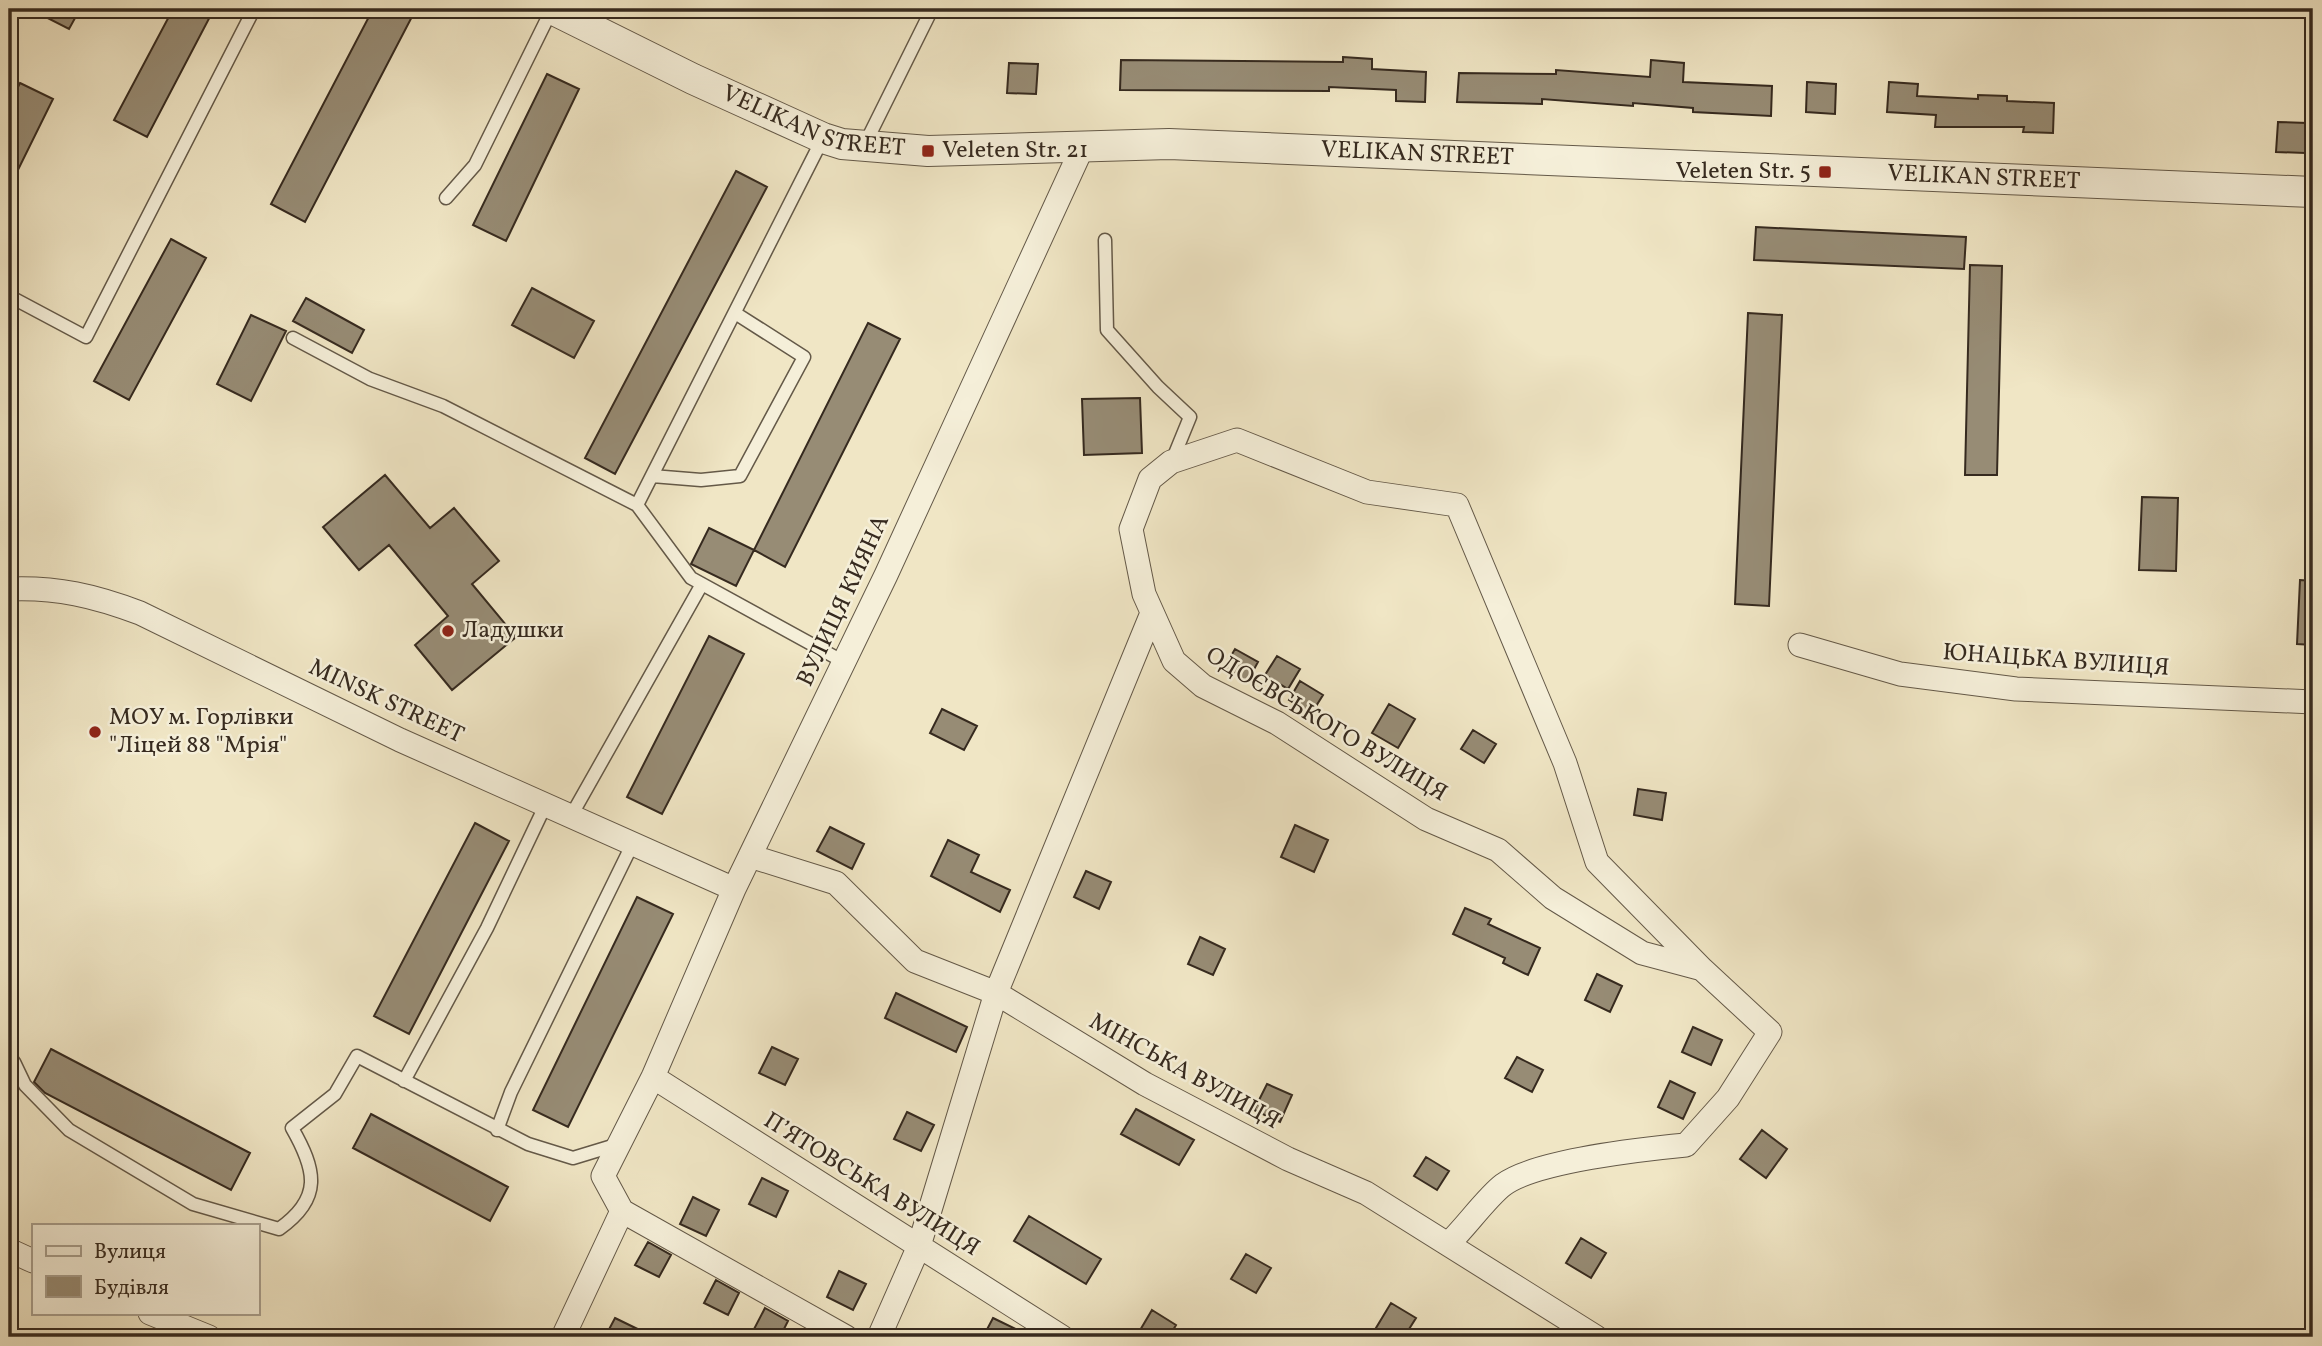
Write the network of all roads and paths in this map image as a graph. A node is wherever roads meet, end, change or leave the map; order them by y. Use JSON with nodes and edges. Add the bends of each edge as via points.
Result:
{"nodes":[{"id":1,"x":254,"y":9,"type":"edge"},
{"id":2,"x":552,"y":9,"type":"edge"},
{"id":3,"x":932,"y":9,"type":"edge"},
{"id":4,"x":823,"y":138,"type":"junction"},
{"id":5,"x":864,"y":146,"type":"junction"},
{"id":6,"x":1082,"y":148,"type":"junction"},
{"id":7,"x":2313,"y":192,"type":"edge"},
{"id":8,"x":446,"y":198,"type":"dead end"},
{"id":9,"x":1105,"y":240,"type":"dead end"},
{"id":10,"x":9,"y":296,"type":"edge"},
{"id":11,"x":735,"y":313,"type":"junction"},
{"id":12,"x":293,"y":338,"type":"dead end"},
{"id":13,"x":1171,"y":462,"type":"junction"},
{"id":14,"x":652,"y":476,"type":"junction"},
{"id":15,"x":638,"y":505,"type":"junction"},
{"id":16,"x":702,"y":584,"type":"junction"},
{"id":17,"x":9,"y":589,"type":"edge"},
{"id":18,"x":1152,"y":613,"type":"junction"},
{"id":19,"x":1800,"y":645,"type":"dead end"},
{"id":20,"x":844,"y":662,"type":"junction"},
{"id":21,"x":2313,"y":702,"type":"edge"},
{"id":22,"x":547,"y":804,"type":"junction"},
{"id":23,"x":572,"y":816,"type":"junction"},
{"id":24,"x":633,"y":844,"type":"junction"},
{"id":25,"x":750,"y":856,"type":"junction"},
{"id":26,"x":734,"y":889,"type":"junction"},
{"id":27,"x":1702,"y":969,"type":"junction"},
{"id":28,"x":996,"y":993,"type":"junction"},
{"id":29,"x":9,"y":1060,"type":"edge"},
{"id":30,"x":653,"y":1077,"type":"junction"},
{"id":31,"x":404,"y":1081,"type":"junction"},
{"id":32,"x":497,"y":1130,"type":"junction"},
{"id":33,"x":619,"y":1144,"type":"junction"},
{"id":34,"x":622,"y":1211,"type":"junction"},
{"id":35,"x":1448,"y":1244,"type":"junction"},
{"id":36,"x":919,"y":1247,"type":"junction"},
{"id":37,"x":9,"y":1250,"type":"edge"},
{"id":38,"x":32,"y":1261,"type":"edge"},
{"id":39,"x":152,"y":1314,"type":"edge"},
{"id":40,"x":209,"y":1337,"type":"edge"},
{"id":41,"x":563,"y":1337,"type":"edge"},
{"id":42,"x":846,"y":1337,"type":"edge"},
{"id":43,"x":879,"y":1337,"type":"edge"},
{"id":44,"x":1062,"y":1337,"type":"edge"},
{"id":45,"x":1596,"y":1337,"type":"edge"}],
"edges":[{"from":1,"to":10,"type":"lane","via":[[86,337]]},
{"from":2,"to":4,"type":"street","name":"VELIKAN STREET"},
{"from":2,"to":8,"type":"lane","via":[[475,165]]},
{"from":3,"to":5,"type":"lane"},
{"from":4,"to":5,"type":"street","name":"VELIKAN STREET"},
{"from":4,"to":11,"type":"lane"},
{"from":5,"to":6,"type":"street","name":"VELIKAN STREET","via":[[928,151]]},
{"from":6,"to":7,"type":"street","name":"VELIKAN STREET","via":[[1169,144]]},
{"from":6,"to":20,"type":"street","name":"ВУЛИЦЯ КИЯНА"},
{"from":9,"to":13,"type":"lane","via":[[1107,330],[1191,417]]},
{"from":11,"to":14,"type":"lane"},
{"from":11,"to":14,"type":"lane","via":[[804,357],[740,476],[701,480]]},
{"from":12,"to":15,"type":"lane","via":[[370,379],[443,406]]},
{"from":13,"to":18,"type":"street","name":"ОДОЄВСЬКОГО ВУЛИЦЯ","via":[[1150,479],[1131,529]]},
{"from":13,"to":27,"type":"street","name":"ОДОЄВСЬКОГО ВУЛИЦЯ","via":[[1237,440],[1367,492],[1457,505],[1565,763],[1597,862]]},
{"from":14,"to":15,"type":"lane"},
{"from":15,"to":16,"type":"lane","via":[[683,568]]},
{"from":16,"to":20,"type":"lane"},
{"from":16,"to":23,"type":"lane"},
{"from":17,"to":22,"type":"street","name":"MINSK STREET","via":[[66,590],[140,613],[400,740]]},
{"from":18,"to":27,"type":"street","name":"ОДОЄВСЬКОГО ВУЛИЦЯ","via":[[1174,660],[1203,686],[1277,723],[1426,818],[1498,850],[1553,898],[1642,953]]},
{"from":18,"to":28,"type":"street"},
{"from":19,"to":21,"type":"street","name":"ЮНАЦЬКА ВУЛИЦЯ","via":[[1900,674],[2016,689]]},
{"from":20,"to":25,"type":"street","name":"ВУЛИЦЯ КИЯНА"},
{"from":22,"to":23,"type":"street","name":"MINSK STREET"},
{"from":22,"to":31,"type":"lane"},
{"from":23,"to":24,"type":"street","name":"MINSK STREET"},
{"from":24,"to":26,"type":"street","name":"MINSK STREET"},
{"from":24,"to":32,"type":"lane","via":[[511,1092]]},
{"from":25,"to":26,"type":"street","name":"ВУЛИЦЯ КИЯНА"},
{"from":25,"to":28,"type":"street","name":"МІНСЬКА ВУЛИЦЯ","via":[[836,883],[915,961]]},
{"from":26,"to":30,"type":"street","name":"ВУЛИЦЯ КИЯНА"},
{"from":27,"to":35,"type":"street","name":"ОДОЄВСЬКОГО ВУЛИЦЯ","via":[[1770,1032],[1728,1098],[1686,1145],[1631,1150],[1543,1168],[1503,1184]]},
{"from":28,"to":35,"type":"street","name":"МІНСЬКА ВУЛИЦЯ","via":[[1145,1084],[1288,1160],[1366,1193]]},
{"from":28,"to":36,"type":"street"},
{"from":29,"to":31,"type":"lane","via":[[25,1086],[69,1130],[193,1204],[279,1228],[301,1214],[312,1177],[309,1157],[292,1128],[335,1094],[357,1056]]},
{"from":30,"to":33,"type":"street","name":"ВУЛИЦЯ КИЯНА"},
{"from":30,"to":36,"type":"street","name":"П’ЯТОВСЬКА ВУЛИЦЯ"},
{"from":31,"to":32,"type":"lane"},
{"from":32,"to":33,"type":"lane","via":[[573,1158]]},
{"from":33,"to":34,"type":"street","name":"ВУЛИЦЯ КИЯНА","via":[[603,1176]]},
{"from":34,"to":41,"type":"street"},
{"from":34,"to":42,"type":"street"},
{"from":35,"to":45,"type":"street","name":"МІНСЬКА ВУЛИЦЯ"},
{"from":36,"to":43,"type":"street"},
{"from":36,"to":44,"type":"street","name":"П’ЯТОВСЬКА ВУЛИЦЯ"},
{"from":37,"to":38,"type":"street"},
{"from":39,"to":40,"type":"street"}]}
